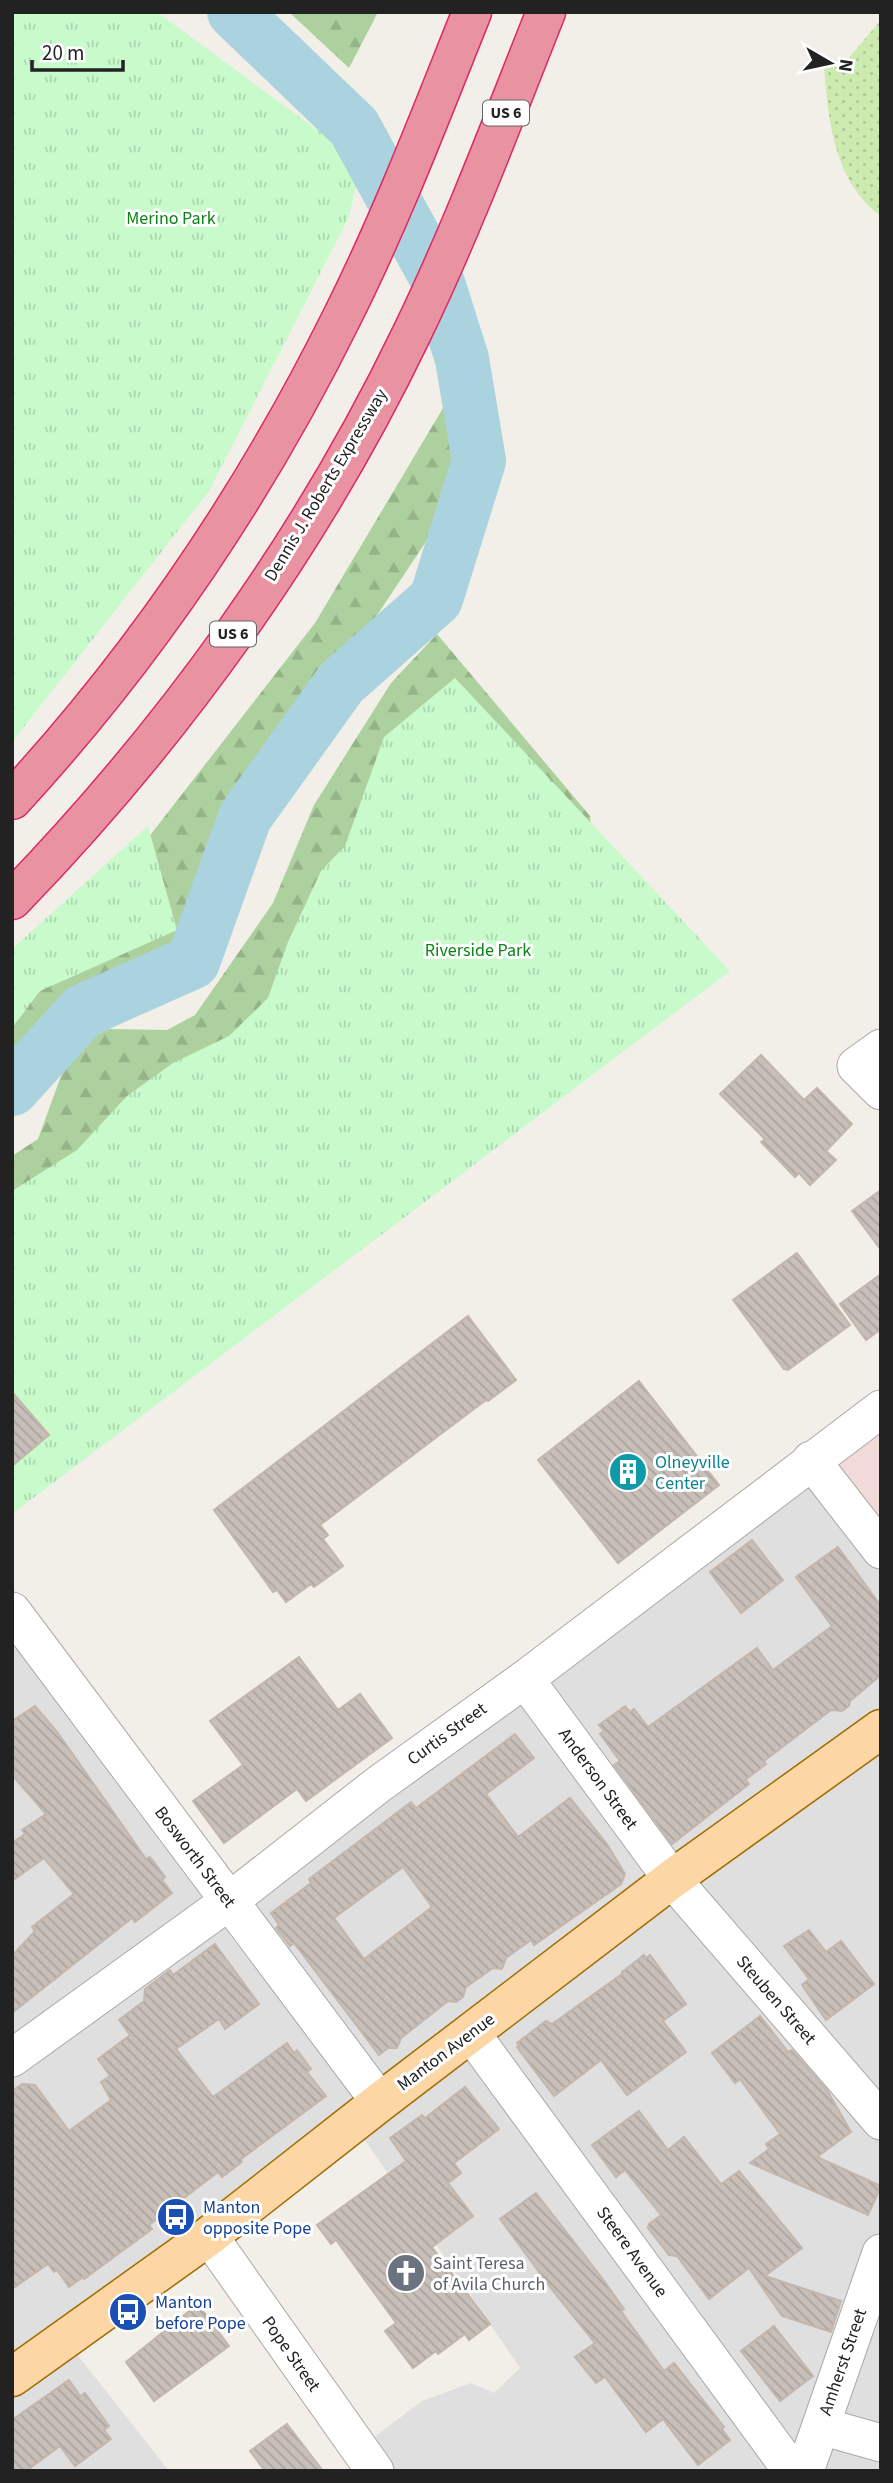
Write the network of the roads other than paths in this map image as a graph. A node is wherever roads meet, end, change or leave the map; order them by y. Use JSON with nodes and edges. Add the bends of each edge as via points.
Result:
{"nodes":[{"id":1,"x":472,"y":12,"type":"edge"},
{"id":2,"x":546,"y":12,"type":"edge"},
{"id":3,"x":12,"y":800,"type":"edge"},
{"id":4,"x":12,"y":900,"type":"edge"},
{"id":5,"x":881,"y":1409,"type":"edge"},
{"id":6,"x":811,"y":1460,"type":"junction"},
{"id":7,"x":881,"y":1550,"type":"edge"},
{"id":8,"x":12,"y":1611,"type":"edge"},
{"id":9,"x":525,"y":1679,"type":"junction"},
{"id":10,"x":881,"y":1730,"type":"edge"},
{"id":11,"x":672,"y":1879,"type":"junction"},
{"id":12,"x":228,"y":1902,"type":"junction"},
{"id":13,"x":471,"y":2033,"type":"junction"},
{"id":14,"x":12,"y":2058,"type":"edge"},
{"id":15,"x":380,"y":2102,"type":"junction"},
{"id":16,"x":881,"y":2122,"type":"edge"},
{"id":17,"x":209,"y":2236,"type":"junction"},
{"id":18,"x":881,"y":2253,"type":"edge"},
{"id":19,"x":14,"y":2373,"type":"edge"},
{"id":20,"x":821,"y":2427,"type":"junction"},
{"id":21,"x":881,"y":2443,"type":"edge"},
{"id":22,"x":374,"y":2471,"type":"edge"},
{"id":23,"x":792,"y":2471,"type":"edge"},
{"id":24,"x":805,"y":2471,"type":"edge"}],
"edges":[{"from":1,"to":3,"type":"highway","via":[[368,263],[292,413],[206,554],[118,675]]},
{"from":2,"to":4,"type":"highway","name":"Dennis J. Roberts Expressway","number":"US 6","via":[[410,337],[310,518],[236,631],[133,766]]},
{"from":5,"to":6,"type":"street","name":"Curtis Street"},
{"from":6,"to":7,"type":"street"},
{"from":6,"to":9,"type":"street","name":"Curtis Street"},
{"from":8,"to":12,"type":"street","name":"Bosworth Street"},
{"from":9,"to":11,"type":"street","name":"Anderson Street"},
{"from":9,"to":12,"type":"street","name":"Curtis Street","via":[[379,1784]]},
{"from":10,"to":11,"type":"main road","name":"Manton Avenue"},
{"from":11,"to":13,"type":"main road","name":"Manton Avenue"},
{"from":11,"to":16,"type":"street","name":"Steuben Street"},
{"from":12,"to":14,"type":"street","name":"Curtis Street"},
{"from":12,"to":15,"type":"street","name":"Bosworth Street"},
{"from":13,"to":15,"type":"main road","name":"Manton Avenue"},
{"from":13,"to":23,"type":"street","name":"Steere Avenue"},
{"from":15,"to":17,"type":"main road","name":"Manton Avenue"},
{"from":17,"to":19,"type":"main road","name":"Manton Avenue"},
{"from":17,"to":22,"type":"street","name":"Pope Street"},
{"from":18,"to":20,"type":"street","name":"Amherst Street"},
{"from":20,"to":21,"type":"street"},
{"from":20,"to":24,"type":"street","name":"Amherst Street"}]}
